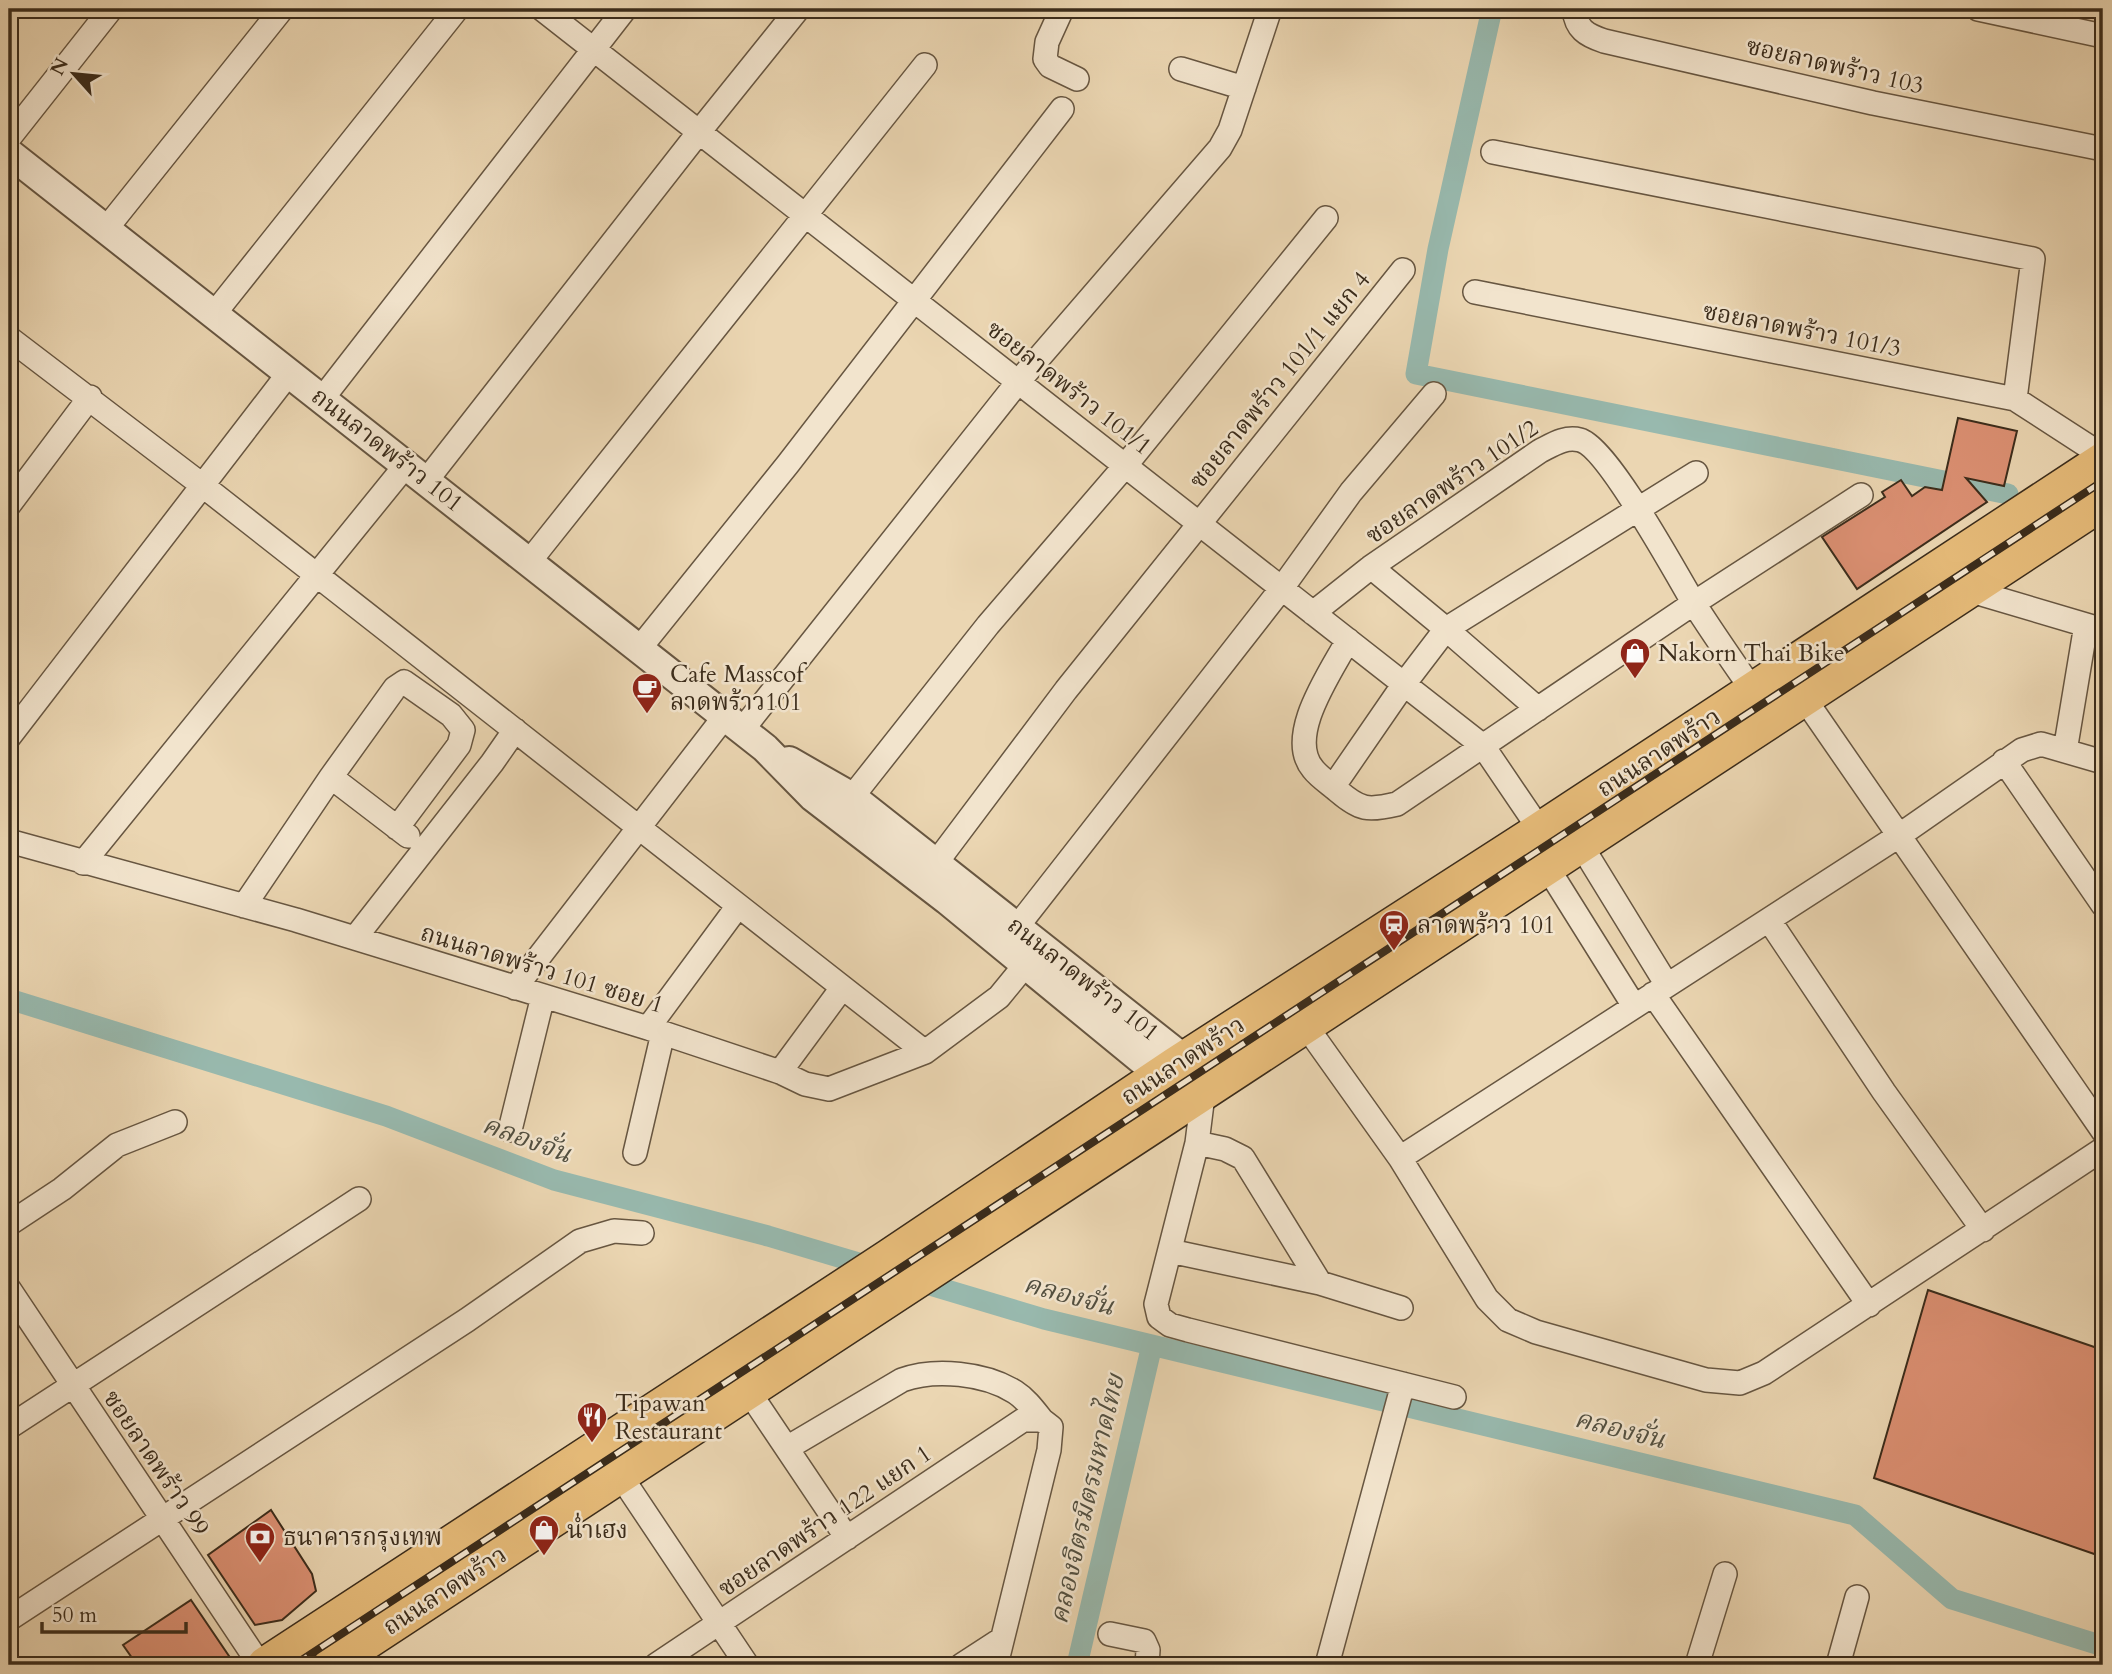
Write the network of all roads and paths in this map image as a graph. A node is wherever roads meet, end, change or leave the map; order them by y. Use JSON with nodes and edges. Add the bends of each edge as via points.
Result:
{"nodes":[{"id":1,"x":111,"y":9,"type":"edge"},
{"id":2,"x":282,"y":9,"type":"edge"},
{"id":3,"x":457,"y":9,"type":"edge"},
{"id":4,"x":542,"y":9,"type":"edge"},
{"id":5,"x":625,"y":9,"type":"edge"},
{"id":6,"x":798,"y":9,"type":"edge"},
{"id":7,"x":1062,"y":9,"type":"edge"},
{"id":8,"x":1270,"y":9,"type":"edge"},
{"id":9,"x":1574,"y":9,"type":"edge"},
{"id":10,"x":1978,"y":9,"type":"edge"},
{"id":11,"x":2103,"y":36,"type":"edge"},
{"id":12,"x":594,"y":50,"type":"junction"},
{"id":13,"x":925,"y":65,"type":"dead end"},
{"id":14,"x":1181,"y":69,"type":"dead end"},
{"id":15,"x":1077,"y":79,"type":"dead end"},
{"id":16,"x":1244,"y":88,"type":"junction"},
{"id":17,"x":1062,"y":109,"type":"dead end"},
{"id":18,"x":699,"y":132,"type":"junction"},
{"id":19,"x":9,"y":138,"type":"edge"},
{"id":20,"x":2103,"y":149,"type":"edge"},
{"id":21,"x":1493,"y":152,"type":"dead end"},
{"id":22,"x":9,"y":153,"type":"edge"},
{"id":23,"x":806,"y":215,"type":"junction"},
{"id":24,"x":1326,"y":218,"type":"dead end"},
{"id":25,"x":106,"y":229,"type":"junction"},
{"id":26,"x":1403,"y":270,"type":"dead end"},
{"id":27,"x":1475,"y":292,"type":"dead end"},
{"id":28,"x":913,"y":300,"type":"junction"},
{"id":29,"x":214,"y":314,"type":"junction"},
{"id":30,"x":9,"y":338,"type":"edge"},
{"id":31,"x":289,"y":373,"type":"junction"},
{"id":32,"x":1018,"y":382,"type":"junction"},
{"id":33,"x":1434,"y":394,"type":"dead end"},
{"id":34,"x":90,"y":397,"type":"junction"},
{"id":35,"x":322,"y":399,"type":"junction"},
{"id":36,"x":2015,"y":400,"type":"junction"},
{"id":37,"x":2103,"y":458,"type":"edge"},
{"id":38,"x":1125,"y":466,"type":"junction"},
{"id":39,"x":1696,"y":472,"type":"dead end"},
{"id":40,"x":416,"y":473,"type":"junction"},
{"id":41,"x":202,"y":485,"type":"junction"},
{"id":42,"x":1861,"y":495,"type":"dead end"},
{"id":43,"x":2103,"y":502,"type":"edge"},
{"id":44,"x":9,"y":505,"type":"edge"},
{"id":45,"x":1638,"y":508,"type":"junction"},
{"id":46,"x":1199,"y":523,"type":"junction"},
{"id":47,"x":529,"y":562,"type":"junction"},
{"id":48,"x":1371,"y":567,"type":"junction"},
{"id":49,"x":317,"y":576,"type":"junction"},
{"id":50,"x":1282,"y":588,"type":"junction"},
{"id":51,"x":1968,"y":590,"type":"junction"},
{"id":52,"x":1694,"y":603,"type":"junction"},
{"id":53,"x":1313,"y":613,"type":"junction"},
{"id":54,"x":2095,"y":628,"type":"edge"},
{"id":55,"x":1446,"y":629,"type":"junction"},
{"id":56,"x":1348,"y":640,"type":"junction"},
{"id":57,"x":639,"y":649,"type":"junction"},
{"id":58,"x":1404,"y":684,"type":"junction"},
{"id":59,"x":1753,"y":691,"type":"junction"},
{"id":60,"x":1804,"y":698,"type":"junction"},
{"id":61,"x":1538,"y":709,"type":"junction"},
{"id":62,"x":734,"y":723,"type":"junction"},
{"id":63,"x":515,"y":730,"type":"junction"},
{"id":64,"x":9,"y":737,"type":"edge"},
{"id":65,"x":1483,"y":746,"type":"junction"},
{"id":66,"x":765,"y":748,"type":"junction"},
{"id":67,"x":2065,"y":751,"type":"junction"},
{"id":68,"x":2004,"y":761,"type":"junction"},
{"id":69,"x":2103,"y":762,"type":"edge"},
{"id":70,"x":331,"y":778,"type":"junction"},
{"id":71,"x":433,"y":780,"type":"junction"},
{"id":72,"x":1333,"y":787,"type":"junction"},
{"id":73,"x":852,"y":797,"type":"junction"},
{"id":74,"x":461,"y":802,"type":"junction"},
{"id":75,"x":640,"y":828,"type":"junction"},
{"id":76,"x":1540,"y":831,"type":"junction"},
{"id":77,"x":1900,"y":835,"type":"junction"},
{"id":78,"x":9,"y":841,"type":"edge"},
{"id":79,"x":1581,"y":845,"type":"junction"},
{"id":80,"x":83,"y":863,"type":"junction"},
{"id":81,"x":936,"y":863,"type":"junction"},
{"id":82,"x":1547,"y":867,"type":"junction"},
{"id":83,"x":2103,"y":905,"type":"edge"},
{"id":84,"x":244,"y":906,"type":"junction"},
{"id":85,"x":738,"y":906,"type":"junction"},
{"id":86,"x":1769,"y":920,"type":"junction"},
{"id":87,"x":1017,"y":927,"type":"junction"},
{"id":88,"x":355,"y":939,"type":"junction"},
{"id":89,"x":1026,"y":964,"type":"junction"},
{"id":90,"x":515,"y":988,"type":"junction"},
{"id":91,"x":842,"y":988,"type":"junction"},
{"id":92,"x":1651,"y":995,"type":"junction"},
{"id":93,"x":543,"y":996,"type":"junction"},
{"id":94,"x":1306,"y":1026,"type":"junction"},
{"id":95,"x":655,"y":1031,"type":"junction"},
{"id":96,"x":925,"y":1052,"type":"junction"},
{"id":97,"x":1172,"y":1067,"type":"junction"},
{"id":98,"x":780,"y":1072,"type":"junction"},
{"id":99,"x":1203,"y":1095,"type":"junction"},
{"id":100,"x":176,"y":1122,"type":"dead end"},
{"id":101,"x":510,"y":1130,"type":"dead end"},
{"id":102,"x":2103,"y":1131,"type":"edge"},
{"id":103,"x":1197,"y":1143,"type":"junction"},
{"id":104,"x":2103,"y":1149,"type":"edge"},
{"id":105,"x":635,"y":1153,"type":"dead end"},
{"id":106,"x":1400,"y":1158,"type":"junction"},
{"id":107,"x":359,"y":1199,"type":"dead end"},
{"id":108,"x":9,"y":1224,"type":"edge"},
{"id":109,"x":1983,"y":1230,"type":"junction"},
{"id":110,"x":642,"y":1233,"type":"dead end"},
{"id":111,"x":1170,"y":1251,"type":"junction"},
{"id":112,"x":1320,"y":1283,"type":"junction"},
{"id":113,"x":9,"y":1289,"type":"edge"},
{"id":114,"x":1869,"y":1305,"type":"junction"},
{"id":115,"x":1401,"y":1308,"type":"dead end"},
{"id":116,"x":73,"y":1385,"type":"junction"},
{"id":117,"x":1403,"y":1386,"type":"junction"},
{"id":118,"x":748,"y":1392,"type":"junction"},
{"id":119,"x":1454,"y":1397,"type":"dead end"},
{"id":120,"x":1033,"y":1420,"type":"junction"},
{"id":121,"x":9,"y":1427,"type":"edge"},
{"id":122,"x":788,"y":1448,"type":"junction"},
{"id":123,"x":620,"y":1475,"type":"junction"},
{"id":124,"x":162,"y":1519,"type":"junction"},
{"id":125,"x":847,"y":1538,"type":"junction"},
{"id":126,"x":1725,"y":1574,"type":"dead end"},
{"id":127,"x":1857,"y":1597,"type":"dead end"},
{"id":128,"x":9,"y":1619,"type":"edge"},
{"id":129,"x":718,"y":1624,"type":"junction"},
{"id":130,"x":1110,"y":1634,"type":"dead end"},
{"id":131,"x":1002,"y":1639,"type":"junction"},
{"id":132,"x":262,"y":1665,"type":"edge"},
{"id":133,"x":331,"y":1665,"type":"edge"},
{"id":134,"x":656,"y":1665,"type":"edge"},
{"id":135,"x":747,"y":1665,"type":"edge"},
{"id":136,"x":962,"y":1665,"type":"edge"},
{"id":137,"x":996,"y":1665,"type":"edge"},
{"id":138,"x":1147,"y":1665,"type":"edge"},
{"id":139,"x":1327,"y":1665,"type":"edge"},
{"id":140,"x":1697,"y":1665,"type":"edge"},
{"id":141,"x":1838,"y":1665,"type":"edge"}],
"edges":[{"from":1,"to":19,"type":"street"},
{"from":2,"to":25,"type":"street"},
{"from":3,"to":29,"type":"street"},
{"from":4,"to":12,"type":"street","name":"ซอยลาดพร้าว 101/1"},
{"from":5,"to":12,"type":"street"},
{"from":6,"to":18,"type":"street"},
{"from":7,"to":15,"type":"street","via":[[1044,51],[1045,59]]},
{"from":8,"to":16,"type":"street"},
{"from":9,"to":20,"type":"street","name":"ซอยลาดพร้าว 103","via":[[1575,21],[1588,35],[1604,41],[1873,103]]},
{"from":10,"to":11,"type":"street"},
{"from":12,"to":18,"type":"street","name":"ซอยลาดพร้าว 101/1"},
{"from":12,"to":35,"type":"street"},
{"from":13,"to":23,"type":"street"},
{"from":14,"to":16,"type":"street"},
{"from":16,"to":32,"type":"street","via":[[1220,148]]},
{"from":17,"to":28,"type":"street"},
{"from":18,"to":23,"type":"street","name":"ซอยลาดพร้าว 101/1"},
{"from":18,"to":40,"type":"street","via":[[571,295]]},
{"from":21,"to":36,"type":"street","via":[[2033,259]]},
{"from":22,"to":25,"type":"street","name":"ถนนลาดพร้าว 101"},
{"from":23,"to":28,"type":"street","name":"ซอยลาดพร้าว 101/1"},
{"from":23,"to":47,"type":"street"},
{"from":24,"to":38,"type":"street"},
{"from":25,"to":29,"type":"street","name":"ถนนลาดพร้าว 101"},
{"from":26,"to":46,"type":"street","name":"ซอยลาดพร้าว 101/1 แยก 4"},
{"from":27,"to":36,"type":"street","name":"ซอยลาดพร้าว 101/3"},
{"from":28,"to":32,"type":"street","name":"ซอยลาดพร้าว 101/1"},
{"from":28,"to":57,"type":"street"},
{"from":29,"to":31,"type":"street","name":"ถนนลาดพร้าว 101"},
{"from":30,"to":34,"type":"street"},
{"from":31,"to":35,"type":"street","name":"ถนนลาดพร้าว 101"},
{"from":31,"to":41,"type":"street"},
{"from":32,"to":38,"type":"street","name":"ซอยลาดพร้าว 101/1"},
{"from":32,"to":62,"type":"street","via":[[889,545]]},
{"from":33,"to":50,"type":"street","via":[[1351,492]]},
{"from":34,"to":41,"type":"street"},
{"from":34,"to":44,"type":"street"},
{"from":35,"to":40,"type":"street","name":"ถนนลาดพร้าว 101"},
{"from":36,"to":37,"type":"street","name":"ซอยลาดพร้าว 101/3"},
{"from":37,"to":59,"type":"main road","name":"ถนนลาดพร้าว"},
{"from":38,"to":46,"type":"street","name":"ซอยลาดพร้าว 101/1"},
{"from":38,"to":73,"type":"street","via":[[988,625]]},
{"from":39,"to":45,"type":"street"},
{"from":40,"to":47,"type":"street","name":"ถนนลาดพร้าว 101"},
{"from":40,"to":49,"type":"street"},
{"from":41,"to":49,"type":"street"},
{"from":41,"to":64,"type":"street"},
{"from":42,"to":52,"type":"street"},
{"from":43,"to":51,"type":"main road","name":"ถนนลาดพร้าว"},
{"from":45,"to":48,"type":"street","name":"ซอยลาดพร้าว 101/2","via":[[1593,447],[1580,440],[1563,440],[1540,451]]},
{"from":45,"to":52,"type":"street","name":"ซอยลาดพร้าว 101/2"},
{"from":45,"to":55,"type":"street"},
{"from":46,"to":50,"type":"street","name":"ซอยลาดพร้าว 101/1"},
{"from":46,"to":81,"type":"street","name":"ซอยลาดพร้าว 101/1 แยก 4"},
{"from":47,"to":57,"type":"street","name":"ถนนลาดพร้าว 101"},
{"from":48,"to":53,"type":"street","name":"ซอยลาดพร้าว 101/2"},
{"from":48,"to":55,"type":"street"},
{"from":49,"to":63,"type":"street"},
{"from":49,"to":80,"type":"street"},
{"from":50,"to":53,"type":"street","name":"ซอยลาดพร้าว 101/1"},
{"from":50,"to":87,"type":"street"},
{"from":51,"to":54,"type":"street"},
{"from":51,"to":60,"type":"main road","name":"ถนนลาดพร้าว"},
{"from":52,"to":59,"type":"street","name":"ซอยลาดพร้าว 101/2"},
{"from":52,"to":61,"type":"street"},
{"from":53,"to":56,"type":"street","name":"ซอยลาดพร้าว 101/1"},
{"from":54,"to":67,"type":"street"},
{"from":55,"to":58,"type":"street"},
{"from":55,"to":61,"type":"street"},
{"from":56,"to":58,"type":"street","name":"ซอยลาดพร้าว 101/1"},
{"from":56,"to":72,"type":"street","via":[[1306,721],[1303,737],[1312,769]]},
{"from":57,"to":62,"type":"street","name":"ถนนลาดพร้าว 101"},
{"from":58,"to":65,"type":"street","name":"ซอยลาดพร้าว 101/1"},
{"from":58,"to":72,"type":"street"},
{"from":59,"to":76,"type":"main road","name":"ถนนลาดพร้าว"},
{"from":60,"to":77,"type":"street"},
{"from":60,"to":79,"type":"main road","name":"ถนนลาดพร้าว"},
{"from":61,"to":65,"type":"street"},
{"from":62,"to":66,"type":"street","name":"ถนนลาดพร้าว 101"},
{"from":62,"to":75,"type":"street"},
{"from":63,"to":74,"type":"street"},
{"from":63,"to":75,"type":"street"},
{"from":65,"to":72,"type":"street","via":[[1397,804],[1364,809]]},
{"from":65,"to":76,"type":"street","name":"ซอยลาดพร้าว 101/1"},
{"from":66,"to":73,"type":"street","name":"ถนนลาดพร้าว 101"},
{"from":66,"to":89,"type":"street","name":"ถนนลาดพร้าว 101","via":[[813,797]]},
{"from":67,"to":68,"type":"street","via":[[2040,744]]},
{"from":67,"to":69,"type":"street"},
{"from":68,"to":77,"type":"street"},
{"from":68,"to":83,"type":"street"},
{"from":70,"to":71,"type":"street","via":[[403,832]]},
{"from":70,"to":71,"type":"street","via":[[395,688],[404,682],[451,715],[463,730],[459,745]]},
{"from":70,"to":84,"type":"street"},
{"from":71,"to":74,"type":"street"},
{"from":73,"to":81,"type":"street","name":"ถนนลาดพร้าว 101"},
{"from":74,"to":88,"type":"street"},
{"from":75,"to":85,"type":"street"},
{"from":75,"to":90,"type":"street"},
{"from":76,"to":97,"type":"main road","name":"ถนนลาดพร้าว"},
{"from":77,"to":86,"type":"street"},
{"from":77,"to":102,"type":"street"},
{"from":78,"to":80,"type":"street","name":"ถนนลาดพร้าว 101 ซอย 1"},
{"from":79,"to":82,"type":"main road","name":"ถนนลาดพร้าว"},
{"from":79,"to":92,"type":"street"},
{"from":80,"to":84,"type":"street","name":"ถนนลาดพร้าว 101 ซอย 1"},
{"from":81,"to":87,"type":"street","name":"ถนนลาดพร้าว 101"},
{"from":82,"to":92,"type":"street"},
{"from":82,"to":94,"type":"main road","name":"ถนนลาดพร้าว"},
{"from":84,"to":88,"type":"street","name":"ถนนลาดพร้าว 101 ซอย 1"},
{"from":85,"to":91,"type":"street"},
{"from":85,"to":95,"type":"street"},
{"from":86,"to":92,"type":"street"},
{"from":86,"to":109,"type":"street"},
{"from":87,"to":97,"type":"street","name":"ถนนลาดพร้าว 101"},
{"from":88,"to":90,"type":"street","name":"ถนนลาดพร้าว 101 ซอย 1"},
{"from":89,"to":96,"type":"street","name":"ถนนลาดพร้าว 101 ซอย 1","via":[[999,997]]},
{"from":89,"to":97,"type":"street","name":"ถนนลาดพร้าว 101"},
{"from":90,"to":93,"type":"street","name":"ถนนลาดพร้าว 101 ซอย 1"},
{"from":91,"to":96,"type":"street"},
{"from":91,"to":98,"type":"street"},
{"from":92,"to":106,"type":"street"},
{"from":92,"to":114,"type":"street"},
{"from":93,"to":95,"type":"street","name":"ถนนลาดพร้าว 101 ซอย 1"},
{"from":93,"to":101,"type":"street"},
{"from":94,"to":99,"type":"main road","name":"ถนนลาดพร้าว"},
{"from":94,"to":106,"type":"street"},
{"from":95,"to":98,"type":"street","name":"ถนนลาดพร้าว 101 ซอย 1"},
{"from":95,"to":105,"type":"street"},
{"from":96,"to":98,"type":"street","name":"ถนนลาดพร้าว 101 ซอย 1","via":[[829,1089]]},
{"from":97,"to":99,"type":"street","name":"ถนนลาดพร้าว 101"},
{"from":97,"to":132,"type":"main road","name":"ถนนลาดพร้าว","via":[[894,1254]]},
{"from":99,"to":103,"type":"street"},
{"from":99,"to":118,"type":"main road","name":"ถนนลาดพร้าว"},
{"from":100,"to":108,"type":"street","via":[[117,1145]]},
{"from":103,"to":111,"type":"street"},
{"from":103,"to":112,"type":"street","via":[[1243,1158]]},
{"from":104,"to":109,"type":"street"},
{"from":106,"to":114,"type":"street","via":[[1487,1299],[1508,1320],[1535,1332],[1706,1380],[1740,1382],[1764,1373]]},
{"from":107,"to":116,"type":"street"},
{"from":109,"to":114,"type":"street"},
{"from":110,"to":124,"type":"street","via":[[614,1231],[580,1241]]},
{"from":111,"to":112,"type":"street"},
{"from":111,"to":117,"type":"street","via":[[1156,1304],[1159,1317],[1170,1325]]},
{"from":112,"to":115,"type":"street"},
{"from":113,"to":116,"type":"street","name":"ซอยลาดพร้าว 99"},
{"from":116,"to":121,"type":"street"},
{"from":116,"to":124,"type":"street","name":"ซอยลาดพร้าว 99"},
{"from":117,"to":119,"type":"street"},
{"from":117,"to":139,"type":"street"},
{"from":118,"to":122,"type":"street"},
{"from":118,"to":123,"type":"main road","name":"ถนนลาดพร้าว"},
{"from":120,"to":122,"type":"street","via":[[1015,1392],[996,1384],[976,1377],[916,1374]]},
{"from":120,"to":125,"type":"street","name":"ซอยลาดพร้าว 122 แยก 1"},
{"from":120,"to":131,"type":"street","via":[[1051,1427],[1049,1450]]},
{"from":122,"to":125,"type":"street"},
{"from":123,"to":129,"type":"street"},
{"from":123,"to":133,"type":"main road","name":"ถนนลาดพร้าว"},
{"from":124,"to":128,"type":"street"},
{"from":124,"to":132,"type":"street","name":"ซอยลาดพร้าว 99"},
{"from":125,"to":129,"type":"street","name":"ซอยลาดพร้าว 122 แยก 1"},
{"from":126,"to":140,"type":"street"},
{"from":127,"to":141,"type":"street"},
{"from":129,"to":134,"type":"street","name":"ซอยลาดพร้าว 122 แยก 1"},
{"from":129,"to":135,"type":"street"},
{"from":130,"to":138,"type":"street","via":[[1144,1641]]},
{"from":131,"to":136,"type":"street"},
{"from":131,"to":137,"type":"street"}]}
